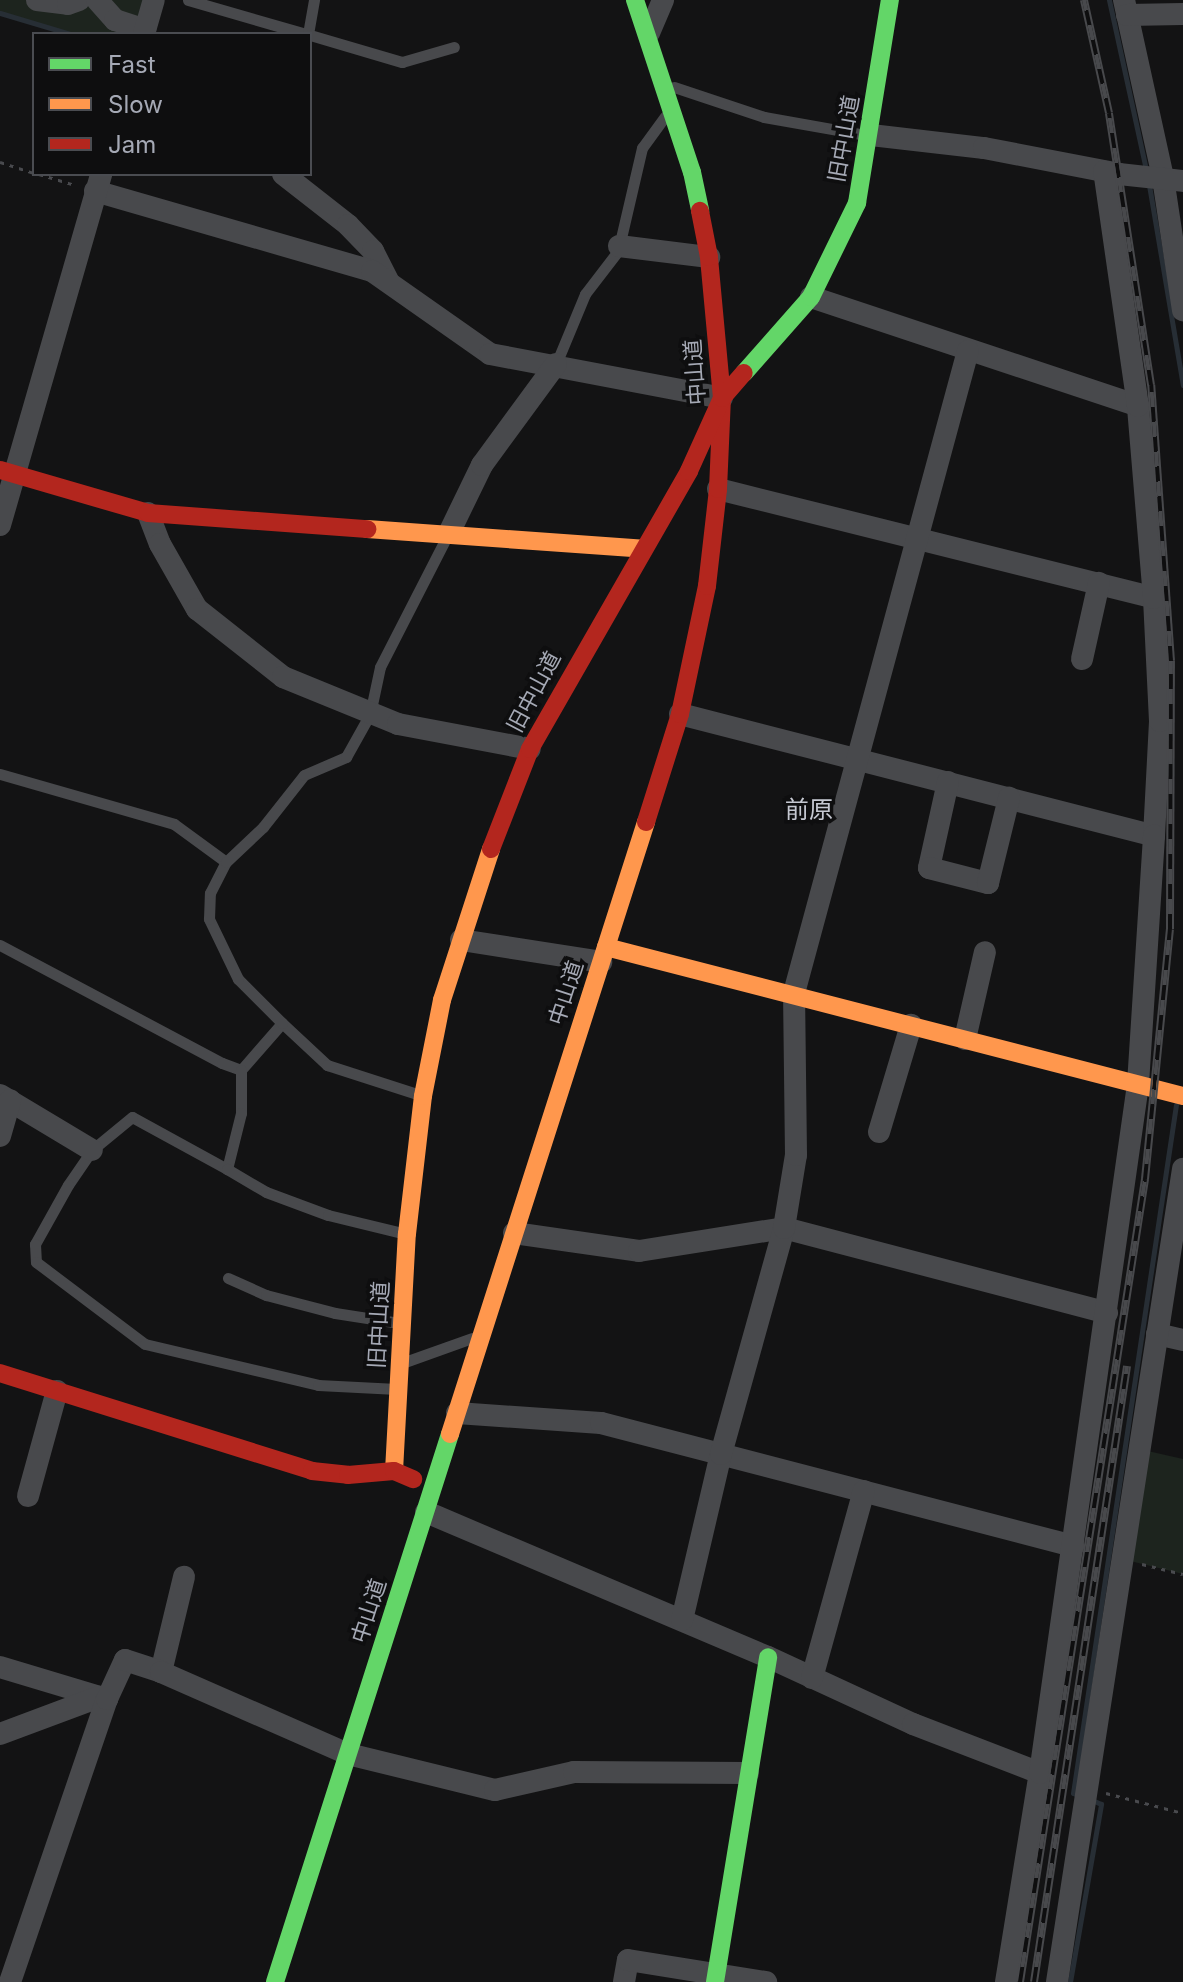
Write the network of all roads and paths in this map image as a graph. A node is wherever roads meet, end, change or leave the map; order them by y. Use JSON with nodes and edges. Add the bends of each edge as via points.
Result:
{"nodes":[{"id":1,"x":37,"y":0,"type":"edge"},
{"id":2,"x":79,"y":0,"type":"edge"},
{"id":3,"x":97,"y":0,"type":"edge"},
{"id":4,"x":154,"y":0,"type":"edge"},
{"id":5,"x":188,"y":0,"type":"edge"},
{"id":6,"x":314,"y":0,"type":"edge"},
{"id":7,"x":635,"y":0,"type":"edge"},
{"id":8,"x":663,"y":0,"type":"edge"},
{"id":9,"x":890,"y":0,"type":"edge"},
{"id":10,"x":1125,"y":8,"type":"edge"},
{"id":11,"x":1183,"y":14,"type":"edge"},
{"id":12,"x":144,"y":32,"type":"edge"},
{"id":13,"x":301,"y":32,"type":"edge"},
{"id":14,"x":308,"y":32,"type":"edge"},
{"id":15,"x":649,"y":33,"type":"junction"},
{"id":16,"x":312,"y":35,"type":"edge"},
{"id":17,"x":454,"y":47,"type":"dead end"},
{"id":18,"x":666,"y":85,"type":"junction"},
{"id":19,"x":673,"y":105,"type":"junction"},
{"id":20,"x":871,"y":135,"type":"junction"},
{"id":21,"x":0,"y":162,"type":"edge"},
{"id":22,"x":1104,"y":171,"type":"junction"},
{"id":23,"x":32,"y":172,"type":"edge"},
{"id":24,"x":55,"y":176,"type":"edge"},
{"id":25,"x":286,"y":176,"type":"edge"},
{"id":26,"x":1173,"y":180,"type":"edge"},
{"id":27,"x":98,"y":183,"type":"edge"},
{"id":28,"x":619,"y":246,"type":"junction"},
{"id":29,"x":709,"y":257,"type":"junction"},
{"id":30,"x":388,"y":281,"type":"junction"},
{"id":31,"x":811,"y":297,"type":"junction"},
{"id":32,"x":1183,"y":311,"type":"edge"},
{"id":33,"x":968,"y":351,"type":"junction"},
{"id":34,"x":556,"y":364,"type":"junction"},
{"id":35,"x":722,"y":398,"type":"junction"},
{"id":36,"x":1138,"y":406,"type":"junction"},
{"id":37,"x":8,"y":472,"type":"edge"},
{"id":38,"x":718,"y":489,"type":"junction"},
{"id":39,"x":148,"y":513,"type":"junction"},
{"id":40,"x":0,"y":525,"type":"edge"},
{"id":41,"x":449,"y":533,"type":"junction"},
{"id":42,"x":919,"y":537,"type":"junction"},
{"id":43,"x":643,"y":549,"type":"junction"},
{"id":44,"x":1099,"y":583,"type":"junction"},
{"id":45,"x":1154,"y":598,"type":"junction"},
{"id":46,"x":1082,"y":659,"type":"dead end"},
{"id":47,"x":370,"y":714,"type":"junction"},
{"id":48,"x":680,"y":714,"type":"junction"},
{"id":49,"x":530,"y":749,"type":"junction"},
{"id":50,"x":860,"y":759,"type":"junction"},
{"id":51,"x":0,"y":774,"type":"edge"},
{"id":52,"x":948,"y":782,"type":"junction"},
{"id":53,"x":1009,"y":798,"type":"junction"},
{"id":54,"x":1154,"y":836,"type":"junction"},
{"id":55,"x":226,"y":862,"type":"junction"},
{"id":56,"x":461,"y":940,"type":"junction"},
{"id":57,"x":0,"y":945,"type":"edge"},
{"id":58,"x":985,"y":952,"type":"dead end"},
{"id":59,"x":603,"y":954,"type":"junction"},
{"id":60,"x":794,"y":993,"type":"junction"},
{"id":61,"x":282,"y":1023,"type":"junction"},
{"id":62,"x":911,"y":1025,"type":"junction"},
{"id":63,"x":965,"y":1039,"type":"junction"},
{"id":64,"x":241,"y":1070,"type":"junction"},
{"id":65,"x":1138,"y":1084,"type":"junction"},
{"id":66,"x":423,"y":1096,"type":"junction"},
{"id":67,"x":1183,"y":1096,"type":"edge"},
{"id":68,"x":5,"y":1098,"type":"edge"},
{"id":69,"x":879,"y":1132,"type":"dead end"},
{"id":70,"x":0,"y":1136,"type":"edge"},
{"id":71,"x":92,"y":1150,"type":"junction"},
{"id":72,"x":227,"y":1169,"type":"junction"},
{"id":73,"x":1183,"y":1169,"type":"edge"},
{"id":74,"x":784,"y":1228,"type":"junction"},
{"id":75,"x":514,"y":1233,"type":"junction"},
{"id":76,"x":407,"y":1234,"type":"junction"},
{"id":77,"x":228,"y":1278,"type":"dead end"},
{"id":78,"x":1107,"y":1313,"type":"junction"},
{"id":79,"x":403,"y":1323,"type":"junction"},
{"id":80,"x":1157,"y":1334,"type":"junction"},
{"id":81,"x":482,"y":1335,"type":"junction"},
{"id":82,"x":1183,"y":1340,"type":"edge"},
{"id":83,"x":401,"y":1363,"type":"junction"},
{"id":84,"x":0,"y":1373,"type":"edge"},
{"id":85,"x":399,"y":1390,"type":"junction"},
{"id":86,"x":57,"y":1391,"type":"junction"},
{"id":87,"x":457,"y":1413,"type":"junction"},
{"id":88,"x":721,"y":1454,"type":"junction"},
{"id":89,"x":394,"y":1471,"type":"junction"},
{"id":90,"x":434,"y":1487,"type":"junction"},
{"id":91,"x":864,"y":1491,"type":"junction"},
{"id":92,"x":28,"y":1496,"type":"dead end"},
{"id":93,"x":426,"y":1512,"type":"junction"},
{"id":94,"x":1073,"y":1546,"type":"junction"},
{"id":95,"x":1122,"y":1559,"type":"junction"},
{"id":96,"x":1183,"y":1574,"type":"edge"},
{"id":97,"x":184,"y":1577,"type":"dead end"},
{"id":98,"x":682,"y":1620,"type":"junction"},
{"id":99,"x":768,"y":1657,"type":"junction"},
{"id":100,"x":0,"y":1667,"type":"edge"},
{"id":101,"x":161,"y":1672,"type":"junction"},
{"id":102,"x":812,"y":1678,"type":"junction"},
{"id":103,"x":103,"y":1698,"type":"junction"},
{"id":104,"x":0,"y":1734,"type":"edge"},
{"id":105,"x":348,"y":1754,"type":"junction"},
{"id":106,"x":748,"y":1773,"type":"junction"},
{"id":107,"x":1040,"y":1773,"type":"junction"},
{"id":108,"x":1087,"y":1788,"type":"junction"},
{"id":109,"x":1183,"y":1813,"type":"edge"},
{"id":110,"x":716,"y":1978,"type":"edge"},
{"id":111,"x":10,"y":1982,"type":"edge"},
{"id":112,"x":275,"y":1982,"type":"edge"},
{"id":113,"x":624,"y":1982,"type":"edge"},
{"id":114,"x":766,"y":1982,"type":"edge"},
{"id":115,"x":1006,"y":1982,"type":"edge"},
{"id":116,"x":1057,"y":1982,"type":"edge"}],
"edges":[{"from":1,"to":2,"type":"street"},
{"from":3,"to":12,"type":"street","via":[[115,20]]},
{"from":4,"to":12,"type":"street"},
{"from":5,"to":13,"type":"lane"},
{"from":6,"to":14,"type":"lane"},
{"from":7,"to":15,"type":"main road","name":"中山道"},
{"from":8,"to":15,"type":"street"},
{"from":9,"to":20,"type":"main road","name":"旧中山道"},
{"from":10,"to":11,"type":"street"},
{"from":10,"to":26,"type":"street"},
{"from":15,"to":18,"type":"main road","name":"中山道"},
{"from":16,"to":17,"type":"lane","via":[[402,62]]},
{"from":18,"to":19,"type":"main road","name":"中山道"},
{"from":18,"to":20,"type":"lane","via":[[764,117]]},
{"from":19,"to":28,"type":"lane","via":[[642,148]]},
{"from":19,"to":29,"type":"main road","name":"中山道"},
{"from":20,"to":22,"type":"street","via":[[984,148]]},
{"from":20,"to":31,"type":"main road","name":"旧中山道","via":[[857,203]]},
{"from":21,"to":23,"type":"path"},
{"from":22,"to":26,"type":"street"},
{"from":22,"to":36,"type":"street"},
{"from":24,"to":27,"type":"path"},
{"from":25,"to":30,"type":"street","via":[[348,225],[373,251]]},
{"from":26,"to":32,"type":"street"},
{"from":27,"to":30,"type":"street","via":[[372,271]]},
{"from":27,"to":37,"type":"street"},
{"from":28,"to":29,"type":"street"},
{"from":28,"to":34,"type":"lane","via":[[585,294]]},
{"from":29,"to":35,"type":"main road","name":"中山道"},
{"from":30,"to":34,"type":"street","via":[[490,354]]},
{"from":31,"to":33,"type":"street"},
{"from":31,"to":35,"type":"main road","name":"旧中山道"},
{"from":33,"to":36,"type":"street"},
{"from":33,"to":42,"type":"street"},
{"from":34,"to":35,"type":"street"},
{"from":34,"to":41,"type":"street","via":[[482,465]]},
{"from":35,"to":38,"type":"main road","name":"中山道"},
{"from":35,"to":43,"type":"main road","name":"旧中山道","via":[[689,471]]},
{"from":36,"to":45,"type":"street"},
{"from":37,"to":39,"type":"main road"},
{"from":37,"to":40,"type":"street"},
{"from":38,"to":42,"type":"street"},
{"from":38,"to":48,"type":"main road","name":"中山道","via":[[707,586]]},
{"from":39,"to":41,"type":"main road"},
{"from":39,"to":47,"type":"street","via":[[197,609],[283,677]]},
{"from":41,"to":43,"type":"main road"},
{"from":41,"to":47,"type":"lane","via":[[380,667]]},
{"from":42,"to":44,"type":"street"},
{"from":42,"to":50,"type":"street"},
{"from":43,"to":49,"type":"main road","name":"旧中山道"},
{"from":44,"to":45,"type":"street"},
{"from":44,"to":46,"type":"street"},
{"from":45,"to":54,"type":"street","via":[[1160,721]]},
{"from":47,"to":49,"type":"street"},
{"from":47,"to":55,"type":"lane","via":[[346,757],[304,775],[263,827]]},
{"from":48,"to":50,"type":"street"},
{"from":48,"to":59,"type":"main road","name":"中山道"},
{"from":49,"to":56,"type":"main road","name":"旧中山道"},
{"from":50,"to":52,"type":"street"},
{"from":50,"to":60,"type":"street"},
{"from":51,"to":55,"type":"lane","via":[[174,824]]},
{"from":52,"to":53,"type":"street"},
{"from":52,"to":53,"type":"street","via":[[929,868],[988,883]]},
{"from":53,"to":54,"type":"street"},
{"from":54,"to":65,"type":"street"},
{"from":55,"to":61,"type":"lane","via":[[210,893],[209,919],[238,979]]},
{"from":56,"to":59,"type":"street"},
{"from":56,"to":66,"type":"main road","name":"旧中山道","via":[[442,1000]]},
{"from":57,"to":64,"type":"lane"},
{"from":58,"to":63,"type":"street"},
{"from":59,"to":60,"type":"main road"},
{"from":59,"to":75,"type":"main road","name":"中山道"},
{"from":60,"to":62,"type":"main road"},
{"from":60,"to":74,"type":"street","via":[[796,1155]]},
{"from":61,"to":64,"type":"lane"},
{"from":61,"to":66,"type":"lane","via":[[327,1065]]},
{"from":62,"to":63,"type":"main road"},
{"from":62,"to":69,"type":"street"},
{"from":63,"to":65,"type":"main road"},
{"from":64,"to":72,"type":"lane","via":[[241,1113]]},
{"from":65,"to":67,"type":"main road"},
{"from":65,"to":78,"type":"street"},
{"from":66,"to":76,"type":"main road","name":"旧中山道"},
{"from":68,"to":70,"type":"street"},
{"from":68,"to":71,"type":"street"},
{"from":71,"to":72,"type":"lane","via":[[132,1117]]},
{"from":71,"to":85,"type":"lane","via":[[35,1244],[36,1262],[145,1344],[318,1385]]},
{"from":72,"to":76,"type":"lane","via":[[266,1192],[328,1215]]},
{"from":73,"to":80,"type":"street"},
{"from":74,"to":75,"type":"street","via":[[639,1251]]},
{"from":74,"to":78,"type":"street"},
{"from":74,"to":88,"type":"street"},
{"from":75,"to":81,"type":"main road","name":"中山道"},
{"from":76,"to":79,"type":"main road","name":"旧中山道"},
{"from":77,"to":79,"type":"lane","via":[[266,1295],[335,1313]]},
{"from":78,"to":94,"type":"street"},
{"from":79,"to":83,"type":"main road","name":"旧中山道"},
{"from":80,"to":82,"type":"street"},
{"from":80,"to":95,"type":"street"},
{"from":81,"to":83,"type":"lane"},
{"from":81,"to":87,"type":"main road","name":"中山道"},
{"from":83,"to":85,"type":"main road","name":"旧中山道"},
{"from":84,"to":86,"type":"main road"},
{"from":85,"to":89,"type":"main road","name":"旧中山道"},
{"from":86,"to":89,"type":"main road","via":[[312,1471]]},
{"from":86,"to":92,"type":"street"},
{"from":87,"to":88,"type":"street","via":[[601,1423]]},
{"from":87,"to":90,"type":"main road","name":"中山道"},
{"from":88,"to":91,"type":"street"},
{"from":88,"to":98,"type":"street"},
{"from":89,"to":90,"type":"main road"},
{"from":90,"to":93,"type":"main road","name":"中山道"},
{"from":91,"to":94,"type":"street"},
{"from":91,"to":102,"type":"street"},
{"from":93,"to":98,"type":"street"},
{"from":93,"to":105,"type":"main road","name":"中山道"},
{"from":94,"to":107,"type":"street"},
{"from":95,"to":96,"type":"path"},
{"from":95,"to":108,"type":"street"},
{"from":97,"to":101,"type":"street"},
{"from":98,"to":99,"type":"street"},
{"from":99,"to":102,"type":"street"},
{"from":99,"to":106,"type":"main road"},
{"from":100,"to":103,"type":"street"},
{"from":101,"to":103,"type":"street","via":[[125,1660]]},
{"from":101,"to":105,"type":"street"},
{"from":102,"to":107,"type":"street"},
{"from":103,"to":104,"type":"street"},
{"from":103,"to":111,"type":"street"},
{"from":105,"to":106,"type":"street","via":[[495,1790],[574,1772]]},
{"from":105,"to":112,"type":"main road","name":"中山道"},
{"from":106,"to":110,"type":"main road"},
{"from":107,"to":115,"type":"street"},
{"from":108,"to":109,"type":"path"},
{"from":108,"to":116,"type":"street"},
{"from":110,"to":113,"type":"street","via":[[628,1960]]},
{"from":110,"to":114,"type":"street"}]}
